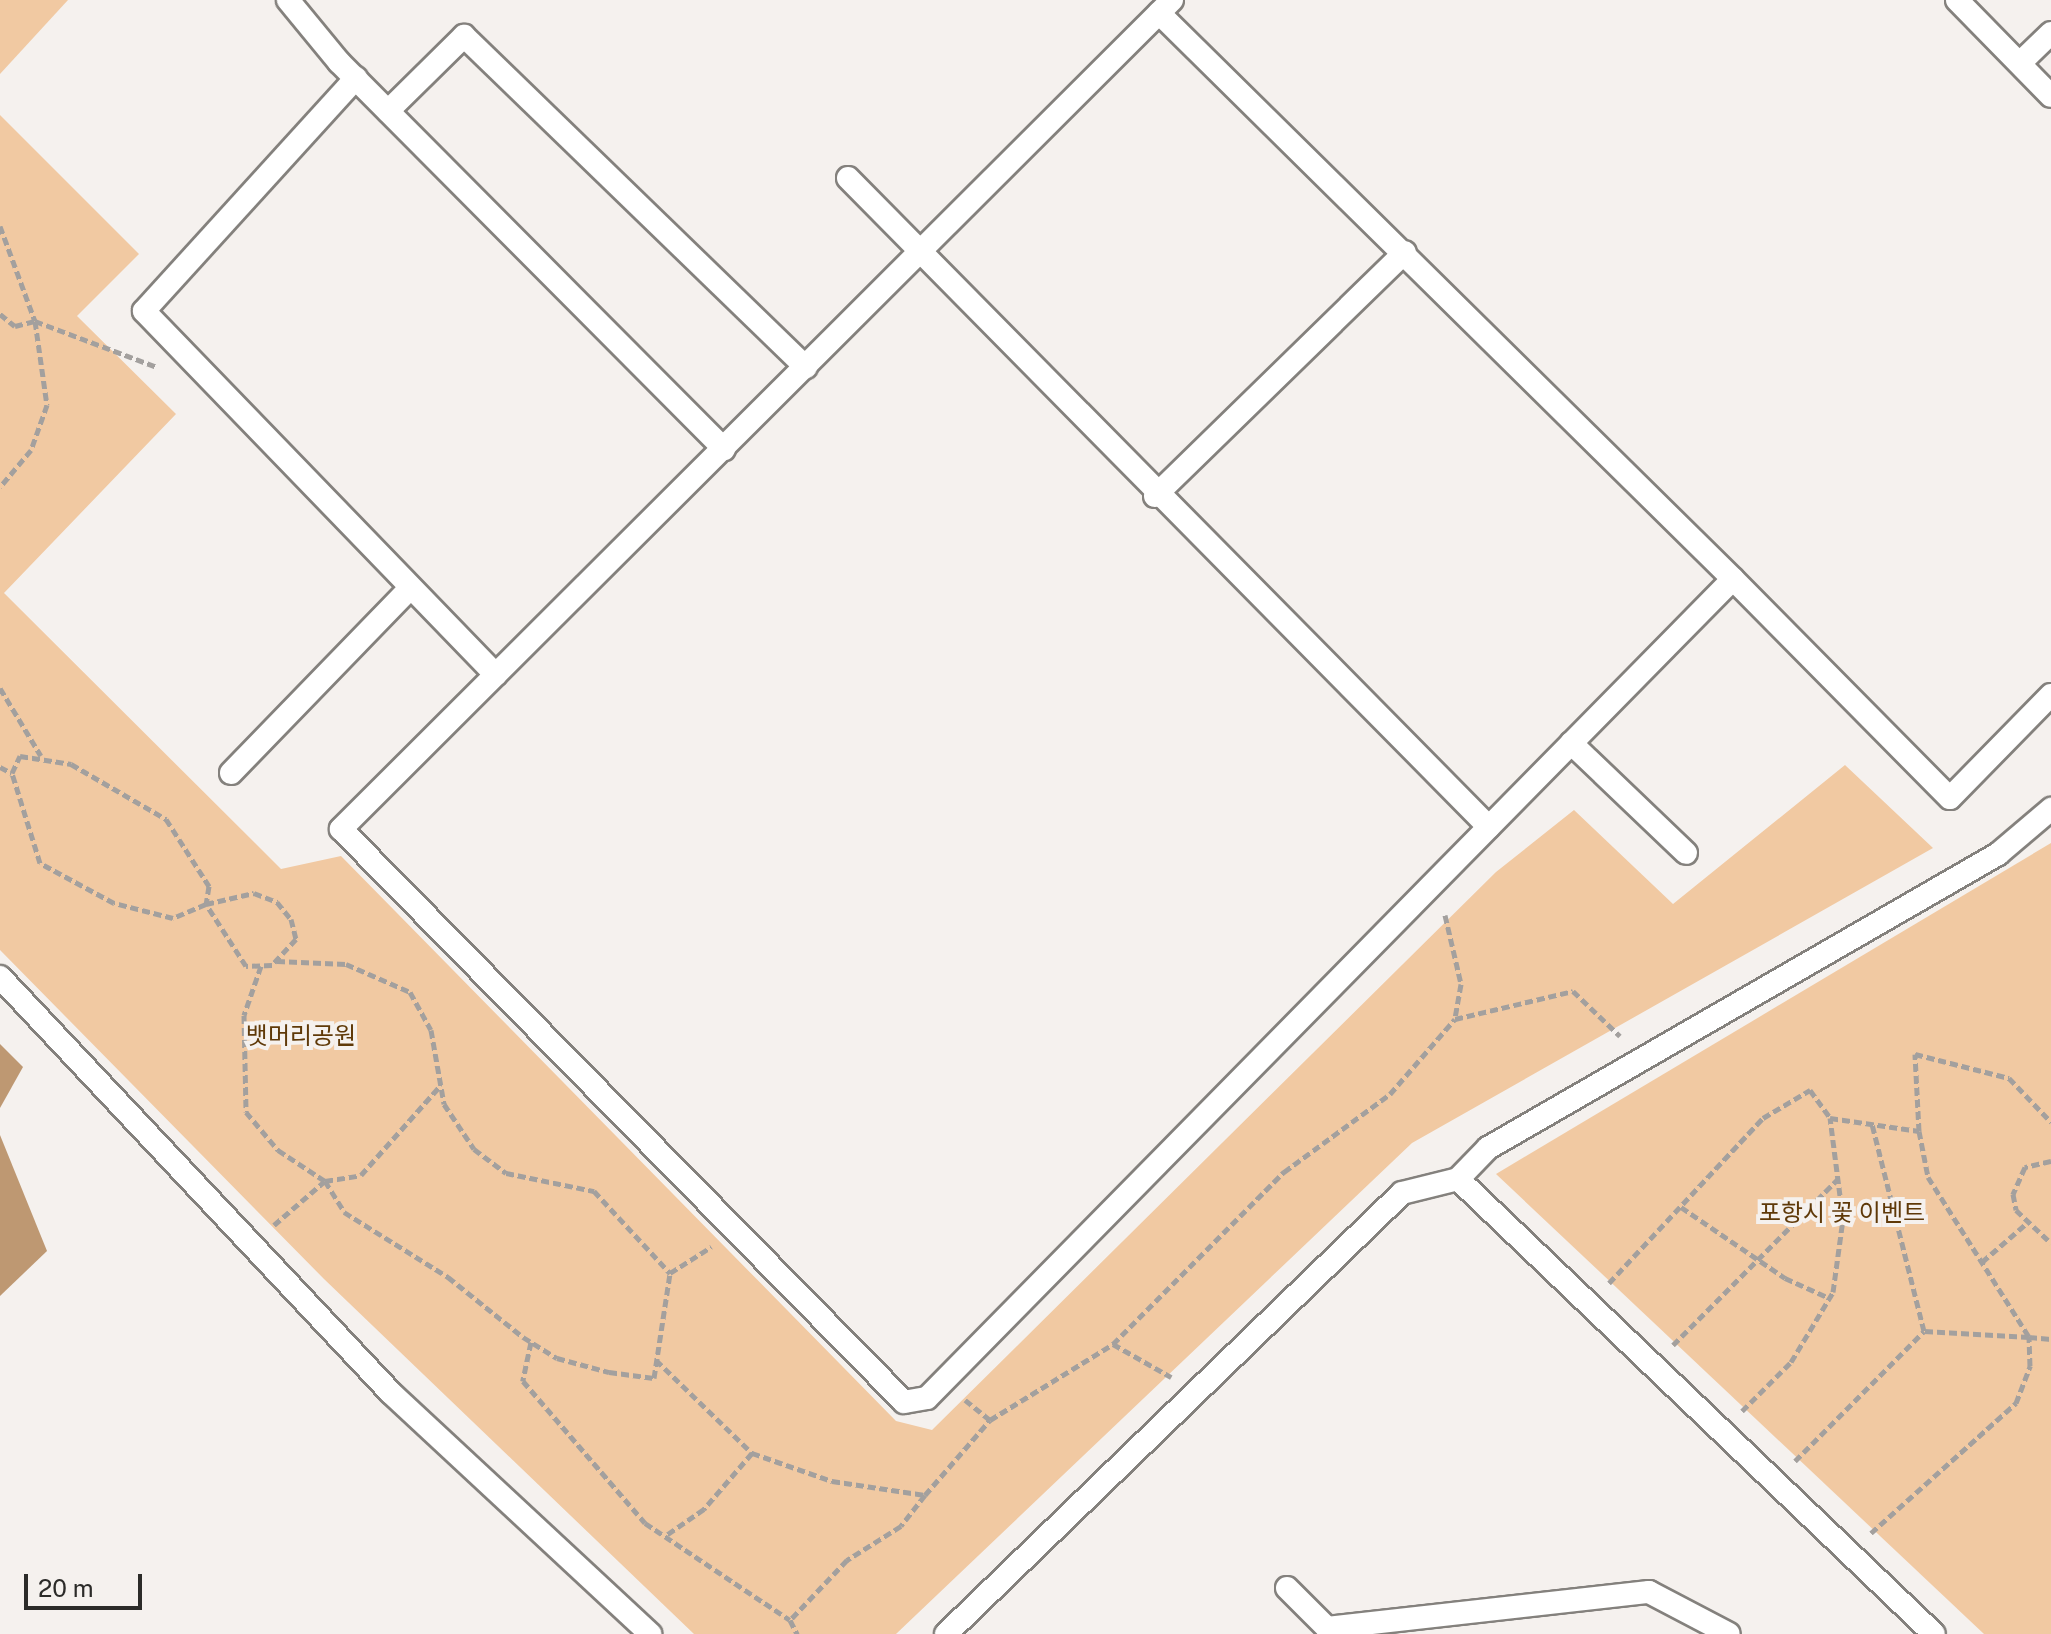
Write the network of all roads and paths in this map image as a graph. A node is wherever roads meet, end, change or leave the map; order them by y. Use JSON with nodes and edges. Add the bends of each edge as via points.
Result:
{"nodes":[{"id":1,"x":288,"y":0,"type":"edge"},
{"id":2,"x":1957,"y":0,"type":"edge"},
{"id":3,"x":1166,"y":6,"type":"edge"},
{"id":4,"x":2051,"y":33,"type":"edge"},
{"id":5,"x":2020,"y":63,"type":"junction"},
{"id":6,"x":356,"y":78,"type":"junction"},
{"id":7,"x":2051,"y":96,"type":"edge"},
{"id":8,"x":388,"y":111,"type":"junction"},
{"id":9,"x":848,"y":178,"type":"dead end"},
{"id":10,"x":0,"y":226,"type":"edge"},
{"id":11,"x":1405,"y":252,"type":"junction"},
{"id":12,"x":920,"y":254,"type":"junction"},
{"id":13,"x":0,"y":314,"type":"edge"},
{"id":14,"x":35,"y":321,"type":"junction"},
{"id":15,"x":194,"y":365,"type":"junction"},
{"id":16,"x":806,"y":367,"type":"junction"},
{"id":17,"x":724,"y":449,"type":"junction"},
{"id":18,"x":0,"y":487,"type":"edge"},
{"id":19,"x":1155,"y":496,"type":"junction"},
{"id":20,"x":1733,"y":579,"type":"junction"},
{"id":21,"x":410,"y":588,"type":"junction"},
{"id":22,"x":496,"y":675,"type":"junction"},
{"id":23,"x":0,"y":688,"type":"edge"},
{"id":24,"x":2051,"y":695,"type":"edge"},
{"id":25,"x":1571,"y":743,"type":"junction"},
{"id":26,"x":41,"y":757,"type":"junction"},
{"id":27,"x":0,"y":767,"type":"edge"},
{"id":28,"x":12,"y":773,"type":"junction"},
{"id":29,"x":231,"y":773,"type":"dead end"},
{"id":30,"x":2051,"y":809,"type":"edge"},
{"id":31,"x":1489,"y":827,"type":"junction"},
{"id":32,"x":1686,"y":853,"type":"dead end"},
{"id":33,"x":1434,"y":882,"type":"junction"},
{"id":34,"x":206,"y":904,"type":"junction"},
{"id":35,"x":277,"y":961,"type":"junction"},
{"id":36,"x":261,"y":966,"type":"junction"},
{"id":37,"x":0,"y":977,"type":"edge"},
{"id":38,"x":1455,"y":1019,"type":"junction"},
{"id":39,"x":1643,"y":1059,"type":"junction"},
{"id":40,"x":442,"y":1085,"type":"junction"},
{"id":41,"x":1830,"y":1118,"type":"junction"},
{"id":42,"x":2051,"y":1122,"type":"edge"},
{"id":43,"x":1872,"y":1124,"type":"junction"},
{"id":44,"x":1919,"y":1131,"type":"junction"},
{"id":45,"x":2051,"y":1161,"type":"edge"},
{"id":46,"x":1458,"y":1179,"type":"junction"},
{"id":47,"x":1838,"y":1179,"type":"junction"},
{"id":48,"x":325,"y":1181,"type":"junction"},
{"id":49,"x":1681,"y":1207,"type":"junction"},
{"id":50,"x":2027,"y":1223,"type":"junction"},
{"id":51,"x":734,"y":1230,"type":"junction"},
{"id":52,"x":2051,"y":1243,"type":"edge"},
{"id":53,"x":251,"y":1245,"type":"junction"},
{"id":54,"x":1756,"y":1258,"type":"junction"},
{"id":55,"x":1982,"y":1262,"type":"junction"},
{"id":56,"x":670,"y":1273,"type":"junction"},
{"id":57,"x":1829,"y":1298,"type":"junction"},
{"id":58,"x":1589,"y":1304,"type":"junction"},
{"id":59,"x":1924,"y":1331,"type":"junction"},
{"id":60,"x":2029,"y":1337,"type":"junction"},
{"id":61,"x":2051,"y":1339,"type":"edge"},
{"id":62,"x":531,"y":1342,"type":"junction"},
{"id":63,"x":1113,"y":1344,"type":"junction"},
{"id":64,"x":656,"y":1360,"type":"junction"},
{"id":65,"x":1654,"y":1366,"type":"junction"},
{"id":66,"x":943,"y":1382,"type":"junction"},
{"id":67,"x":1196,"y":1393,"type":"junction"},
{"id":68,"x":990,"y":1420,"type":"junction"},
{"id":69,"x":1722,"y":1432,"type":"junction"},
{"id":70,"x":752,"y":1453,"type":"junction"},
{"id":71,"x":1775,"y":1482,"type":"junction"},
{"id":72,"x":925,"y":1495,"type":"junction"},
{"id":73,"x":665,"y":1536,"type":"junction"},
{"id":74,"x":1849,"y":1552,"type":"junction"},
{"id":75,"x":1287,"y":1588,"type":"dead end"},
{"id":76,"x":790,"y":1620,"type":"junction"},
{"id":77,"x":650,"y":1634,"type":"edge"},
{"id":78,"x":797,"y":1634,"type":"edge"},
{"id":79,"x":946,"y":1634,"type":"edge"},
{"id":80,"x":1729,"y":1634,"type":"edge"},
{"id":81,"x":1934,"y":1634,"type":"edge"}],
"edges":[{"from":1,"to":6,"type":"lane"},
{"from":2,"to":5,"type":"lane"},
{"from":3,"to":11,"type":"lane"},
{"from":3,"to":12,"type":"lane"},
{"from":4,"to":5,"type":"lane"},
{"from":5,"to":7,"type":"lane"},
{"from":6,"to":8,"type":"lane"},
{"from":6,"to":15,"type":"lane","via":[[144,311]]},
{"from":8,"to":16,"type":"lane","via":[[464,36]]},
{"from":8,"to":17,"type":"lane"},
{"from":9,"to":12,"type":"lane"},
{"from":10,"to":14,"type":"path"},
{"from":11,"to":19,"type":"lane"},
{"from":11,"to":20,"type":"lane"},
{"from":12,"to":16,"type":"lane"},
{"from":12,"to":19,"type":"lane"},
{"from":13,"to":14,"type":"path","via":[[15,326]]},
{"from":14,"to":15,"type":"path","via":[[149,368]]},
{"from":14,"to":18,"type":"path","via":[[47,405],[31,450]]},
{"from":15,"to":21,"type":"lane"},
{"from":16,"to":17,"type":"lane"},
{"from":17,"to":22,"type":"lane"},
{"from":19,"to":31,"type":"lane"},
{"from":20,"to":24,"type":"lane","via":[[1950,798]]},
{"from":20,"to":25,"type":"lane"},
{"from":21,"to":22,"type":"lane"},
{"from":21,"to":29,"type":"lane"},
{"from":22,"to":51,"type":"lane","via":[[341,829]]},
{"from":23,"to":26,"type":"path"},
{"from":25,"to":31,"type":"lane"},
{"from":25,"to":32,"type":"lane"},
{"from":26,"to":28,"type":"path","via":[[20,756]]},
{"from":26,"to":34,"type":"path","via":[[122,788],[166,819],[209,886]]},
{"from":27,"to":28,"type":"path"},
{"from":28,"to":34,"type":"path","via":[[40,863],[114,903],[173,918]]},
{"from":30,"to":39,"type":"lane","via":[[1998,854]]},
{"from":31,"to":33,"type":"lane"},
{"from":33,"to":38,"type":"path","via":[[1461,984]]},
{"from":33,"to":66,"type":"lane"},
{"from":34,"to":35,"type":"path","via":[[254,893],[277,902],[296,939]]},
{"from":34,"to":36,"type":"path","via":[[246,966]]},
{"from":35,"to":36,"type":"path"},
{"from":35,"to":40,"type":"path","via":[[346,964],[410,992],[431,1030]]},
{"from":36,"to":48,"type":"path","via":[[244,1015],[246,1112],[278,1150]]},
{"from":37,"to":53,"type":"lane"},
{"from":38,"to":39,"type":"path","via":[[1573,991]]},
{"from":38,"to":63,"type":"path","via":[[1390,1094],[1284,1172]]},
{"from":39,"to":46,"type":"lane","via":[[1488,1148]]},
{"from":40,"to":48,"type":"path","via":[[361,1175]]},
{"from":40,"to":56,"type":"path","via":[[444,1104],[474,1149],[506,1173],[594,1191]]},
{"from":41,"to":43,"type":"path"},
{"from":41,"to":47,"type":"path"},
{"from":41,"to":49,"type":"path","via":[[1810,1090],[1798,1097],[1763,1118]]},
{"from":42,"to":44,"type":"path","via":[[2009,1078],[1915,1054]]},
{"from":43,"to":44,"type":"path"},
{"from":43,"to":59,"type":"path"},
{"from":44,"to":55,"type":"path","via":[[1928,1177]]},
{"from":45,"to":50,"type":"path","via":[[2025,1167],[2014,1179],[2016,1210]]},
{"from":46,"to":58,"type":"lane"},
{"from":46,"to":67,"type":"lane","via":[[1402,1193]]},
{"from":47,"to":54,"type":"path"},
{"from":47,"to":57,"type":"path","via":[[1843,1219]]},
{"from":48,"to":53,"type":"path"},
{"from":48,"to":62,"type":"path","via":[[344,1212],[448,1277]]},
{"from":49,"to":54,"type":"path"},
{"from":49,"to":58,"type":"path"},
{"from":50,"to":52,"type":"path"},
{"from":50,"to":55,"type":"path"},
{"from":51,"to":56,"type":"path"},
{"from":51,"to":66,"type":"lane","via":[[904,1402],[927,1398]]},
{"from":53,"to":77,"type":"lane","via":[[391,1393]]},
{"from":54,"to":57,"type":"path"},
{"from":54,"to":65,"type":"path"},
{"from":55,"to":60,"type":"path"},
{"from":56,"to":64,"type":"path"},
{"from":57,"to":69,"type":"path","via":[[1791,1362]]},
{"from":58,"to":65,"type":"lane"},
{"from":59,"to":60,"type":"path"},
{"from":59,"to":71,"type":"path"},
{"from":60,"to":61,"type":"path"},
{"from":60,"to":74,"type":"path","via":[[2030,1366],[2016,1403]]},
{"from":62,"to":64,"type":"path","via":[[609,1372],[654,1378]]},
{"from":62,"to":73,"type":"path","via":[[523,1381]]},
{"from":63,"to":67,"type":"path"},
{"from":63,"to":68,"type":"path"},
{"from":64,"to":70,"type":"path"},
{"from":65,"to":69,"type":"lane"},
{"from":66,"to":68,"type":"path"},
{"from":67,"to":79,"type":"lane"},
{"from":68,"to":72,"type":"path"},
{"from":69,"to":71,"type":"lane"},
{"from":70,"to":72,"type":"path","via":[[832,1481]]},
{"from":70,"to":73,"type":"path","via":[[704,1509]]},
{"from":71,"to":74,"type":"lane"},
{"from":72,"to":76,"type":"path","via":[[901,1526],[847,1560]]},
{"from":73,"to":76,"type":"path"},
{"from":74,"to":81,"type":"lane"},
{"from":75,"to":80,"type":"lane","via":[[1327,1628],[1649,1592]]},
{"from":76,"to":78,"type":"path"}]}
